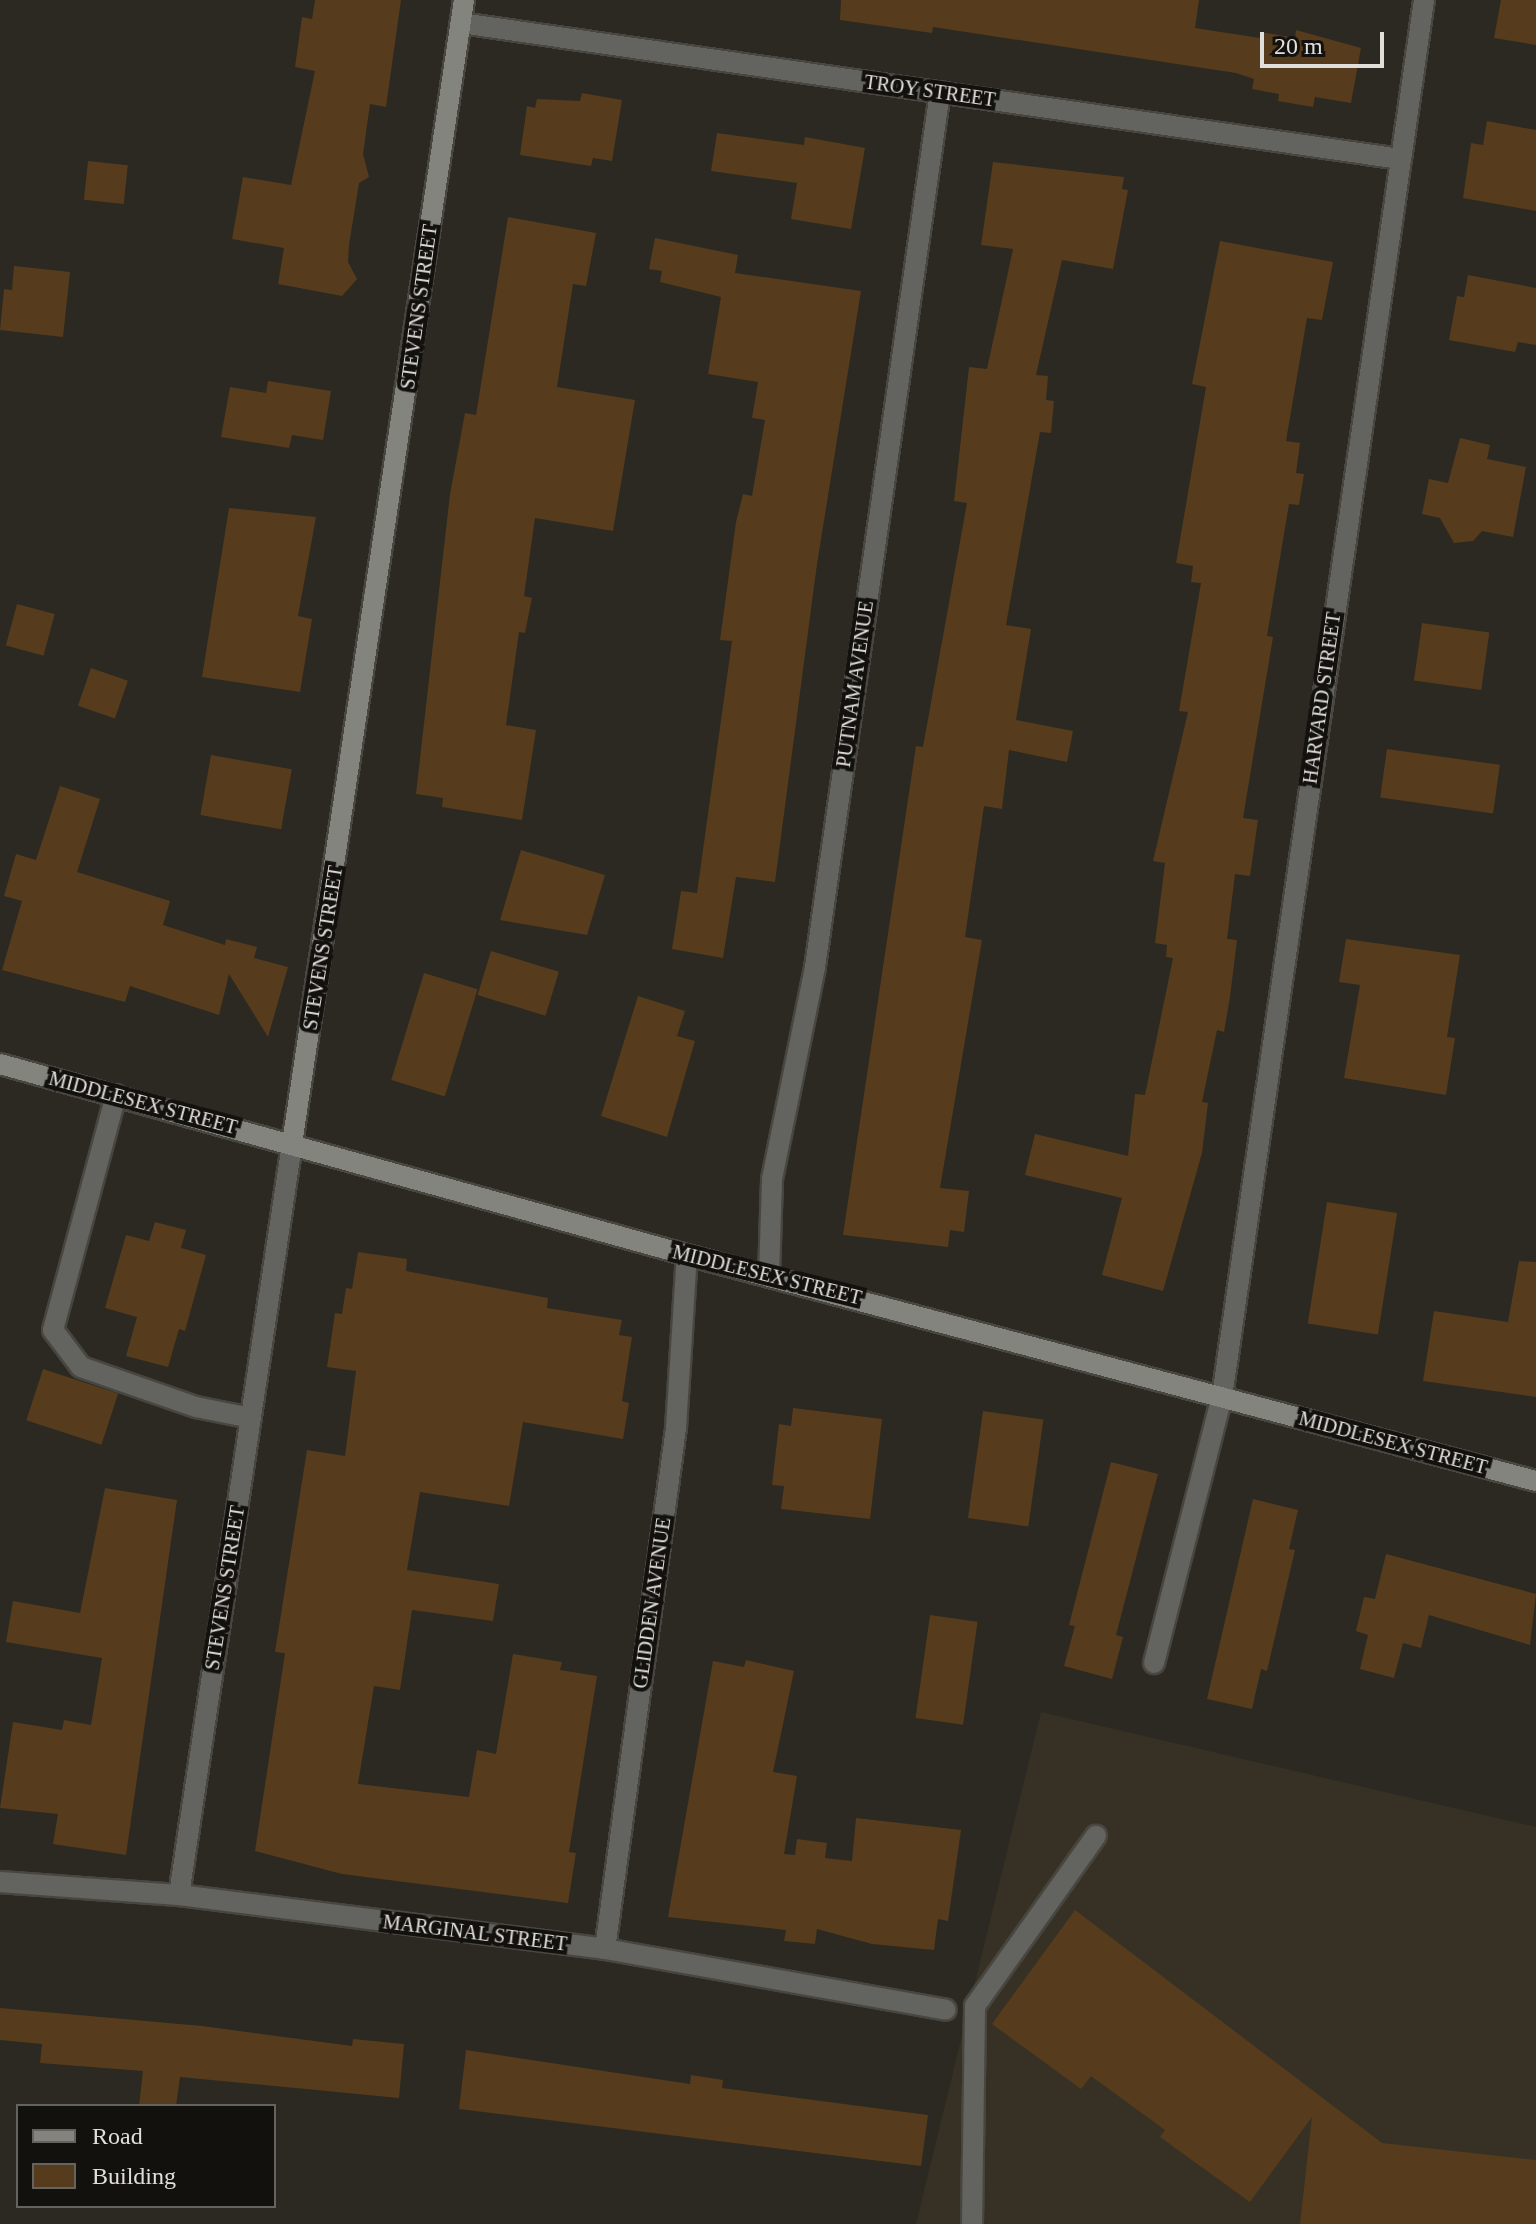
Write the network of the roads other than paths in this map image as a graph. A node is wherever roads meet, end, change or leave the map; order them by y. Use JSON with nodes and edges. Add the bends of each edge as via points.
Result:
{"nodes":[{"id":1,"x":464,"y":0,"type":"edge"},
{"id":2,"x":1424,"y":0,"type":"edge"},
{"id":3,"x":461,"y":23,"type":"junction"},
{"id":4,"x":940,"y":92,"type":"junction"},
{"id":5,"x":1400,"y":159,"type":"junction"},
{"id":6,"x":0,"y":1064,"type":"edge"},
{"id":7,"x":116,"y":1095,"type":"junction"},
{"id":8,"x":292,"y":1144,"type":"junction"},
{"id":9,"x":687,"y":1255,"type":"junction"},
{"id":10,"x":769,"y":1276,"type":"junction"},
{"id":11,"x":1222,"y":1397,"type":"junction"},
{"id":12,"x":251,"y":1418,"type":"junction"},
{"id":13,"x":1536,"y":1481,"type":"edge"},
{"id":14,"x":1154,"y":1663,"type":"dead end"},
{"id":15,"x":1096,"y":1836,"type":"dead end"},
{"id":16,"x":0,"y":1882,"type":"edge"},
{"id":17,"x":179,"y":1895,"type":"junction"},
{"id":18,"x":605,"y":1949,"type":"junction"},
{"id":19,"x":946,"y":2010,"type":"dead end"},
{"id":20,"x":972,"y":2224,"type":"edge"}],
"edges":[{"from":1,"to":3,"type":"main road","name":"STEVENS STREET"},
{"from":2,"to":5,"type":"street","name":"HARVARD STREET"},
{"from":3,"to":4,"type":"street","name":"TROY STREET"},
{"from":3,"to":8,"type":"main road","name":"STEVENS STREET"},
{"from":4,"to":5,"type":"street","name":"TROY STREET"},
{"from":4,"to":10,"type":"street","name":"PUTNAM AVENUE","via":[[815,967],[772,1179]]},
{"from":5,"to":11,"type":"street","name":"HARVARD STREET"},
{"from":6,"to":7,"type":"main road","name":"MIDDLESEX STREET"},
{"from":7,"to":8,"type":"main road","name":"MIDDLESEX STREET"},
{"from":7,"to":12,"type":"street","via":[[53,1330],[81,1367],[196,1407]]},
{"from":8,"to":9,"type":"main road","name":"MIDDLESEX STREET"},
{"from":8,"to":12,"type":"street","name":"STEVENS STREET"},
{"from":9,"to":10,"type":"main road","name":"MIDDLESEX STREET"},
{"from":9,"to":18,"type":"street","name":"GLIDDEN AVENUE","via":[[676,1428]]},
{"from":10,"to":11,"type":"main road","name":"MIDDLESEX STREET"},
{"from":11,"to":13,"type":"main road","name":"MIDDLESEX STREET"},
{"from":11,"to":14,"type":"street","name":"HARVARD STREET"},
{"from":12,"to":17,"type":"street","name":"STEVENS STREET"},
{"from":15,"to":20,"type":"street","via":[[975,2006]]},
{"from":16,"to":17,"type":"street","name":"MARGINAL STREET"},
{"from":17,"to":18,"type":"street","name":"MARGINAL STREET"},
{"from":18,"to":19,"type":"street","name":"MARGINAL STREET"}]}
